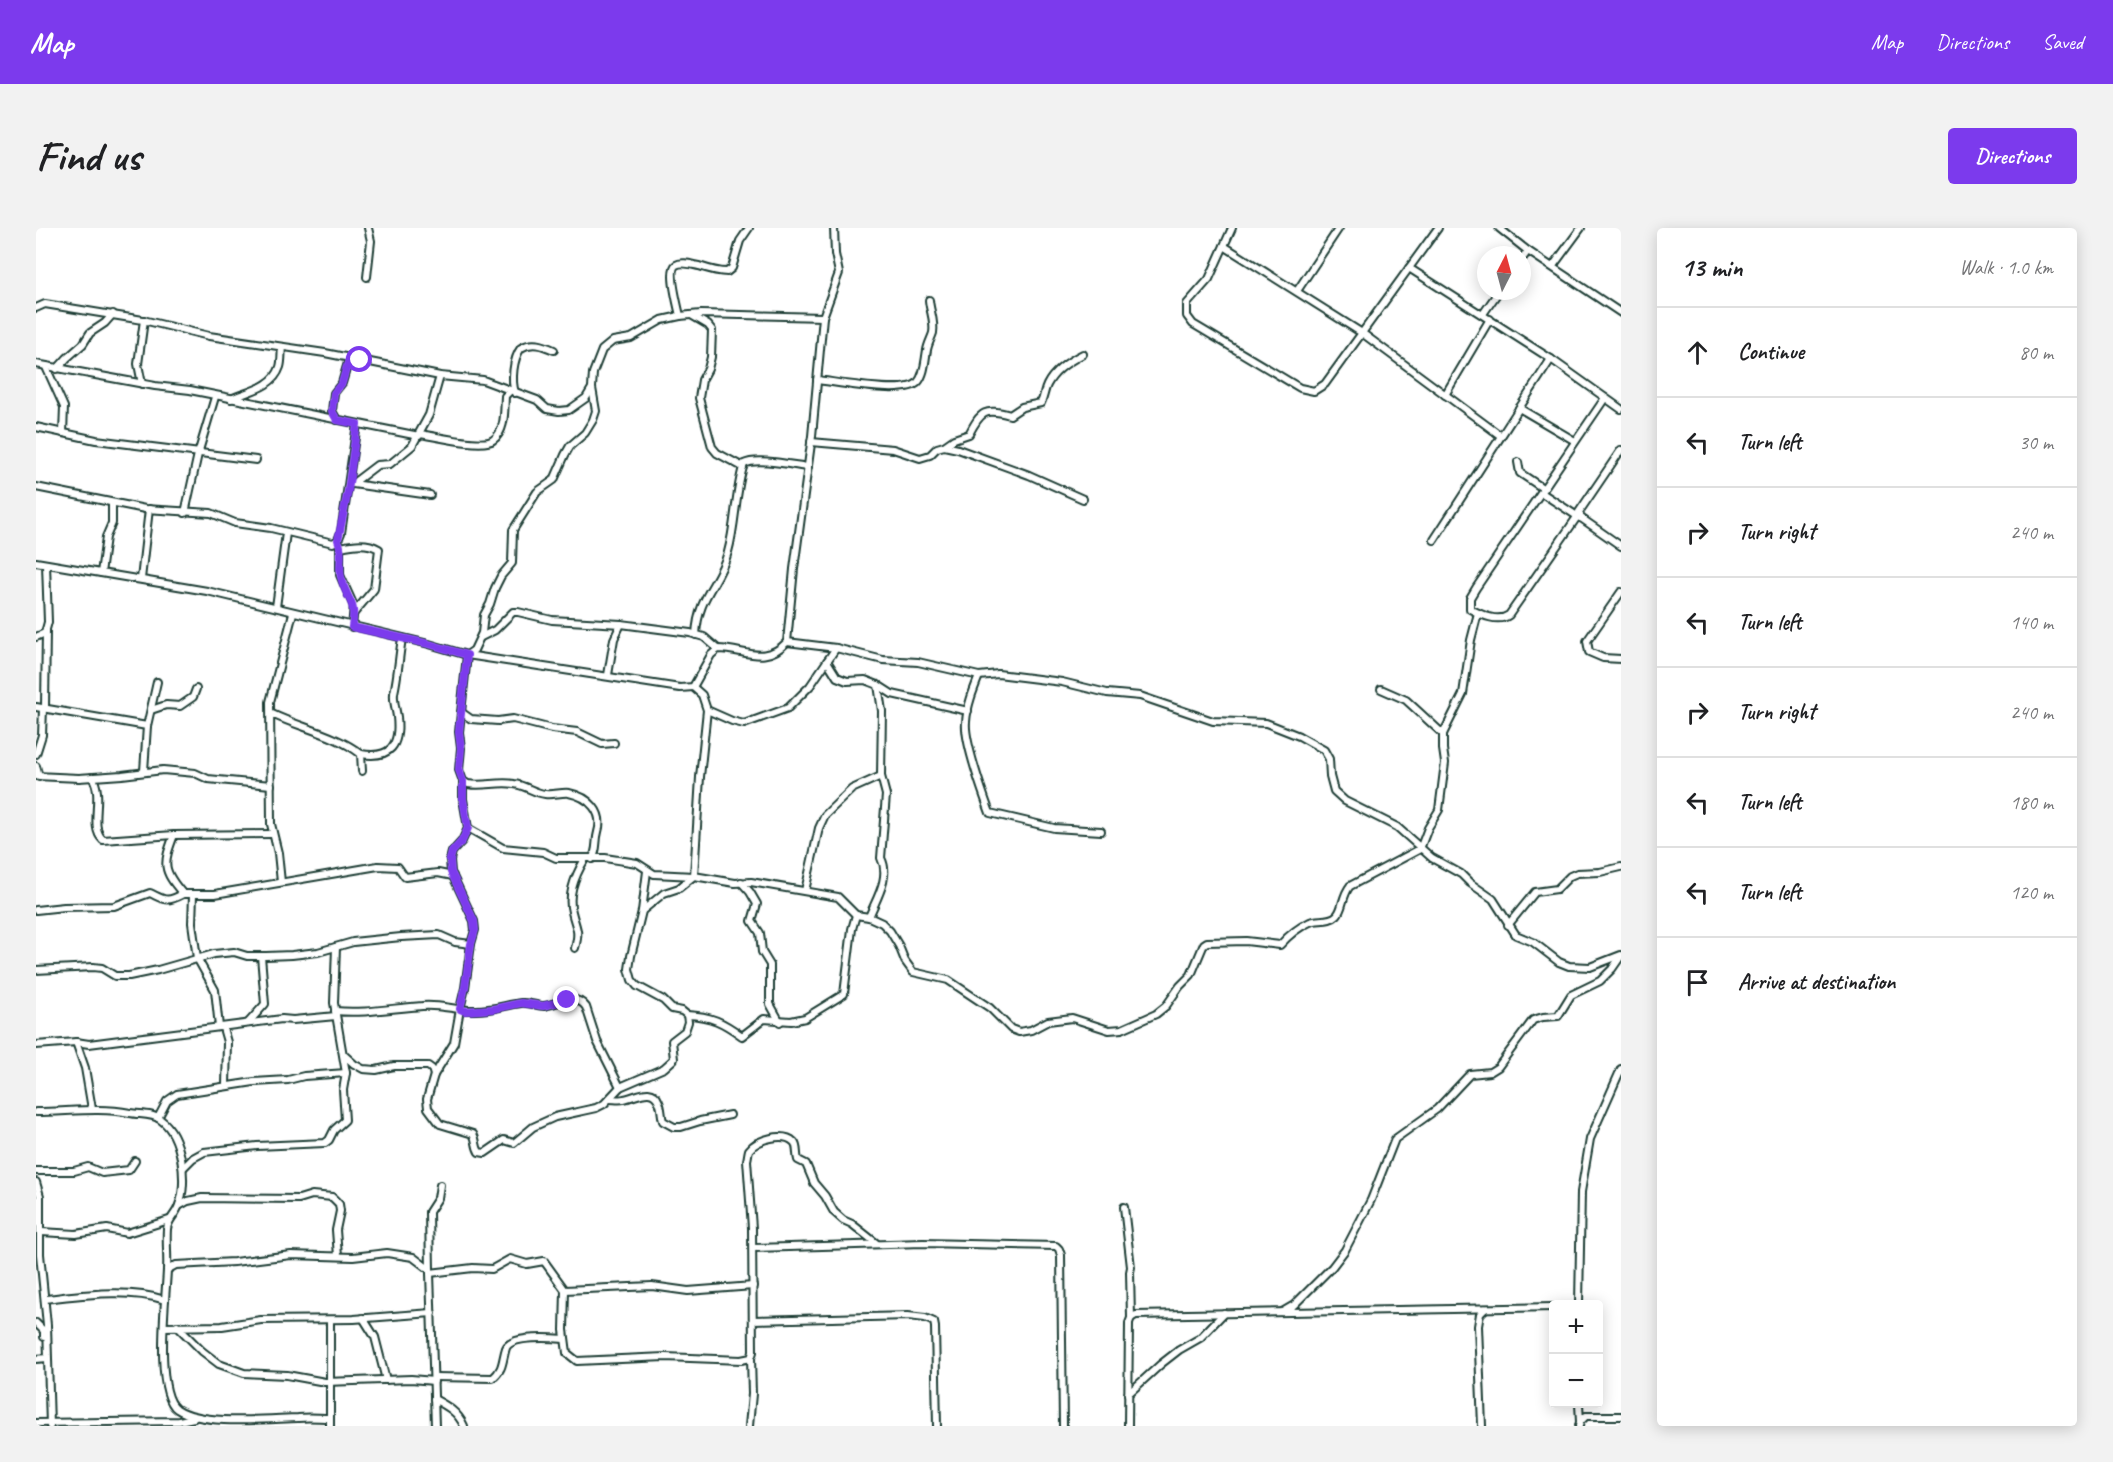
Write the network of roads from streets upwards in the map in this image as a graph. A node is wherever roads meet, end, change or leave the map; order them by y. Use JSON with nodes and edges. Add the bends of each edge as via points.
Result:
{"nodes":[{"id":1,"x":368,"y":228,"type":"edge"},
{"id":2,"x":749,"y":228,"type":"edge"},
{"id":3,"x":834,"y":228,"type":"edge"},
{"id":4,"x":1232,"y":228,"type":"edge"},
{"id":5,"x":1438,"y":228,"type":"edge"},
{"id":6,"x":1499,"y":228,"type":"edge"},
{"id":7,"x":1581,"y":228,"type":"edge"},
{"id":8,"x":1336,"y":229,"type":"edge"},
{"id":9,"x":1224,"y":246,"type":"junction"},
{"id":10,"x":1522,"y":246,"type":"edge"},
{"id":11,"x":1531,"y":253,"type":"edge"},
{"id":12,"x":1553,"y":266,"type":"junction"},
{"id":13,"x":1409,"y":268,"type":"junction"},
{"id":14,"x":367,"y":277,"type":"dead end"},
{"id":15,"x":1297,"y":291,"type":"junction"},
{"id":16,"x":929,"y":300,"type":"dead end"},
{"id":17,"x":1493,"y":300,"type":"edge"},
{"id":18,"x":36,"y":308,"type":"edge"},
{"id":19,"x":1620,"y":311,"type":"edge"},
{"id":20,"x":113,"y":314,"type":"junction"},
{"id":21,"x":1483,"y":314,"type":"junction"},
{"id":22,"x":691,"y":315,"type":"junction"},
{"id":23,"x":680,"y":316,"type":"junction"},
{"id":24,"x":823,"y":316,"type":"junction"},
{"id":25,"x":1490,"y":319,"type":"junction"},
{"id":26,"x":144,"y":320,"type":"junction"},
{"id":27,"x":1362,"y":333,"type":"junction"},
{"id":28,"x":282,"y":347,"type":"junction"},
{"id":29,"x":554,"y":350,"type":"dead end"},
{"id":30,"x":1083,"y":354,"type":"dead end"},
{"id":31,"x":349,"y":359,"type":"junction"},
{"id":32,"x":1551,"y":359,"type":"junction"},
{"id":33,"x":36,"y":364,"type":"edge"},
{"id":34,"x":46,"y":366,"type":"junction"},
{"id":35,"x":57,"y":369,"type":"junction"},
{"id":36,"x":440,"y":376,"type":"junction"},
{"id":37,"x":817,"y":380,"type":"junction"},
{"id":38,"x":142,"y":384,"type":"junction"},
{"id":39,"x":592,"y":388,"type":"junction"},
{"id":40,"x":513,"y":392,"type":"junction"},
{"id":41,"x":1445,"y":395,"type":"junction"},
{"id":42,"x":215,"y":397,"type":"junction"},
{"id":43,"x":1605,"y":398,"type":"junction"},
{"id":44,"x":231,"y":399,"type":"junction"},
{"id":45,"x":1519,"y":408,"type":"junction"},
{"id":46,"x":1621,"y":409,"type":"edge"},
{"id":47,"x":337,"y":420,"type":"junction"},
{"id":48,"x":357,"y":424,"type":"junction"},
{"id":49,"x":36,"y":427,"type":"edge"},
{"id":50,"x":63,"y":433,"type":"junction"},
{"id":51,"x":419,"y":435,"type":"junction"},
{"id":52,"x":1501,"y":436,"type":"junction"},
{"id":53,"x":1575,"y":441,"type":"junction"},
{"id":54,"x":811,"y":442,"type":"junction"},
{"id":55,"x":944,"y":446,"type":"junction"},
{"id":56,"x":1621,"y":450,"type":"edge"},
{"id":57,"x":198,"y":454,"type":"junction"},
{"id":58,"x":256,"y":460,"type":"dead end"},
{"id":59,"x":1518,"y":462,"type":"dead end"},
{"id":60,"x":743,"y":467,"type":"junction"},
{"id":61,"x":808,"y":467,"type":"junction"},
{"id":62,"x":351,"y":484,"type":"junction"},
{"id":63,"x":36,"y":487,"type":"edge"},
{"id":64,"x":1543,"y":491,"type":"junction"},
{"id":65,"x":430,"y":495,"type":"dead end"},
{"id":66,"x":1083,"y":499,"type":"dead end"},
{"id":67,"x":112,"y":503,"type":"junction"},
{"id":68,"x":149,"y":509,"type":"junction"},
{"id":69,"x":185,"y":513,"type":"junction"},
{"id":70,"x":1579,"y":517,"type":"junction"},
{"id":71,"x":286,"y":533,"type":"junction"},
{"id":72,"x":338,"y":540,"type":"junction"},
{"id":73,"x":1434,"y":540,"type":"dead end"},
{"id":74,"x":1621,"y":546,"type":"edge"},
{"id":75,"x":341,"y":547,"type":"junction"},
{"id":76,"x":36,"y":562,"type":"edge"},
{"id":77,"x":46,"y":564,"type":"junction"},
{"id":78,"x":101,"y":573,"type":"junction"},
{"id":79,"x":141,"y":579,"type":"junction"},
{"id":80,"x":1621,"y":592,"type":"edge"},
{"id":81,"x":276,"y":607,"type":"junction"},
{"id":82,"x":293,"y":613,"type":"junction"},
{"id":83,"x":354,"y":613,"type":"junction"},
{"id":84,"x":1478,"y":613,"type":"junction"},
{"id":85,"x":621,"y":624,"type":"junction"},
{"id":86,"x":352,"y":627,"type":"junction"},
{"id":87,"x":46,"y":629,"type":"junction"},
{"id":88,"x":696,"y":634,"type":"junction"},
{"id":89,"x":36,"y":637,"type":"edge"},
{"id":90,"x":402,"y":638,"type":"junction"},
{"id":91,"x":480,"y":638,"type":"junction"},
{"id":92,"x":787,"y":642,"type":"junction"},
{"id":93,"x":836,"y":648,"type":"junction"},
{"id":94,"x":718,"y":649,"type":"junction"},
{"id":95,"x":467,"y":655,"type":"junction"},
{"id":96,"x":1621,"y":659,"type":"edge"},
{"id":97,"x":827,"y":661,"type":"junction"},
{"id":98,"x":608,"y":675,"type":"junction"},
{"id":99,"x":979,"y":676,"type":"junction"},
{"id":100,"x":157,"y":682,"type":"dead end"},
{"id":101,"x":878,"y":685,"type":"junction"},
{"id":102,"x":693,"y":687,"type":"junction"},
{"id":103,"x":1381,"y":688,"type":"dead end"},
{"id":104,"x":196,"y":689,"type":"dead end"},
{"id":105,"x":41,"y":708,"type":"edge"},
{"id":106,"x":151,"y":710,"type":"junction"},
{"id":107,"x":707,"y":710,"type":"junction"},
{"id":108,"x":968,"y":711,"type":"junction"},
{"id":109,"x":461,"y":712,"type":"junction"},
{"id":110,"x":272,"y":714,"type":"junction"},
{"id":111,"x":147,"y":726,"type":"junction"},
{"id":112,"x":1443,"y":734,"type":"junction"},
{"id":113,"x":614,"y":743,"type":"dead end"},
{"id":114,"x":36,"y":754,"type":"edge"},
{"id":115,"x":361,"y":754,"type":"junction"},
{"id":116,"x":36,"y":766,"type":"edge"},
{"id":117,"x":144,"y":771,"type":"junction"},
{"id":118,"x":362,"y":771,"type":"dead end"},
{"id":119,"x":37,"y":776,"type":"edge"},
{"id":120,"x":881,"y":776,"type":"junction"},
{"id":121,"x":92,"y":777,"type":"junction"},
{"id":122,"x":463,"y":781,"type":"junction"},
{"id":123,"x":271,"y":785,"type":"junction"},
{"id":124,"x":468,"y":828,"type":"junction"},
{"id":125,"x":1101,"y":831,"type":"dead end"},
{"id":126,"x":273,"y":834,"type":"junction"},
{"id":127,"x":174,"y":835,"type":"junction"},
{"id":128,"x":1420,"y":849,"type":"junction"},
{"id":129,"x":589,"y":859,"type":"junction"},
{"id":130,"x":1621,"y":867,"type":"edge"},
{"id":131,"x":647,"y":871,"type":"junction"},
{"id":132,"x":453,"y":876,"type":"junction"},
{"id":133,"x":694,"y":876,"type":"junction"},
{"id":134,"x":281,"y":882,"type":"junction"},
{"id":135,"x":741,"y":882,"type":"junction"},
{"id":136,"x":806,"y":891,"type":"junction"},
{"id":137,"x":183,"y":894,"type":"junction"},
{"id":138,"x":193,"y":896,"type":"junction"},
{"id":139,"x":36,"y":910,"type":"edge"},
{"id":140,"x":642,"y":911,"type":"junction"},
{"id":141,"x":856,"y":915,"type":"junction"},
{"id":142,"x":869,"y":917,"type":"junction"},
{"id":143,"x":1508,"y":925,"type":"junction"},
{"id":144,"x":471,"y":944,"type":"junction"},
{"id":145,"x":336,"y":946,"type":"junction"},
{"id":146,"x":575,"y":948,"type":"dead end"},
{"id":147,"x":261,"y":956,"type":"junction"},
{"id":148,"x":197,"y":958,"type":"junction"},
{"id":149,"x":36,"y":970,"type":"edge"},
{"id":150,"x":460,"y":1009,"type":"junction"},
{"id":151,"x":335,"y":1013,"type":"junction"},
{"id":152,"x":687,"y":1015,"type":"junction"},
{"id":153,"x":780,"y":1022,"type":"junction"},
{"id":154,"x":247,"y":1024,"type":"junction"},
{"id":155,"x":221,"y":1028,"type":"junction"},
{"id":156,"x":76,"y":1042,"type":"junction"},
{"id":157,"x":36,"y":1046,"type":"edge"},
{"id":158,"x":344,"y":1055,"type":"junction"},
{"id":159,"x":1621,"y":1069,"type":"edge"},
{"id":160,"x":346,"y":1072,"type":"junction"},
{"id":161,"x":434,"y":1075,"type":"junction"},
{"id":162,"x":226,"y":1086,"type":"junction"},
{"id":163,"x":620,"y":1087,"type":"junction"},
{"id":164,"x":609,"y":1099,"type":"junction"},
{"id":165,"x":92,"y":1109,"type":"junction"},
{"id":166,"x":36,"y":1112,"type":"edge"},
{"id":167,"x":730,"y":1115,"type":"dead end"},
{"id":168,"x":158,"y":1118,"type":"junction"},
{"id":169,"x":135,"y":1161,"type":"dead end"},
{"id":170,"x":183,"y":1168,"type":"junction"},
{"id":171,"x":36,"y":1172,"type":"edge"},
{"id":172,"x":36,"y":1182,"type":"edge"},
{"id":173,"x":440,"y":1185,"type":"dead end"},
{"id":174,"x":179,"y":1207,"type":"junction"},
{"id":175,"x":1124,"y":1207,"type":"dead end"},
{"id":176,"x":169,"y":1220,"type":"junction"},
{"id":177,"x":39,"y":1233,"type":"edge"},
{"id":178,"x":876,"y":1243,"type":"junction"},
{"id":179,"x":753,"y":1248,"type":"junction"},
{"id":180,"x":338,"y":1257,"type":"junction"},
{"id":181,"x":167,"y":1270,"type":"junction"},
{"id":182,"x":430,"y":1271,"type":"junction"},
{"id":183,"x":753,"y":1286,"type":"junction"},
{"id":184,"x":565,"y":1290,"type":"junction"},
{"id":185,"x":45,"y":1297,"type":"junction"},
{"id":186,"x":36,"y":1298,"type":"edge"},
{"id":187,"x":165,"y":1300,"type":"junction"},
{"id":188,"x":1579,"y":1300,"type":"edge"},
{"id":189,"x":1549,"y":1307,"type":"edge"},
{"id":190,"x":1485,"y":1309,"type":"junction"},
{"id":191,"x":432,"y":1313,"type":"junction"},
{"id":192,"x":1224,"y":1313,"type":"junction"},
{"id":193,"x":1280,"y":1313,"type":"junction"},
{"id":194,"x":363,"y":1318,"type":"junction"},
{"id":195,"x":1131,"y":1318,"type":"junction"},
{"id":196,"x":330,"y":1320,"type":"junction"},
{"id":197,"x":753,"y":1320,"type":"junction"},
{"id":198,"x":36,"y":1323,"type":"edge"},
{"id":199,"x":177,"y":1326,"type":"junction"},
{"id":200,"x":164,"y":1327,"type":"junction"},
{"id":201,"x":565,"y":1339,"type":"junction"},
{"id":202,"x":751,"y":1358,"type":"junction"},
{"id":203,"x":36,"y":1359,"type":"edge"},
{"id":204,"x":46,"y":1359,"type":"junction"},
{"id":205,"x":434,"y":1379,"type":"junction"},
{"id":206,"x":386,"y":1380,"type":"junction"},
{"id":207,"x":330,"y":1381,"type":"junction"},
{"id":208,"x":1128,"y":1394,"type":"junction"},
{"id":209,"x":434,"y":1399,"type":"junction"},
{"id":210,"x":1579,"y":1408,"type":"edge"},
{"id":211,"x":1621,"y":1416,"type":"edge"},
{"id":212,"x":195,"y":1418,"type":"junction"},
{"id":213,"x":330,"y":1418,"type":"junction"},
{"id":214,"x":179,"y":1423,"type":"edge"},
{"id":215,"x":226,"y":1423,"type":"edge"},
{"id":216,"x":36,"y":1424,"type":"edge"},
{"id":217,"x":50,"y":1424,"type":"edge"},
{"id":218,"x":1579,"y":1424,"type":"edge"},
{"id":219,"x":330,"y":1426,"type":"edge"},
{"id":220,"x":435,"y":1426,"type":"edge"},
{"id":221,"x":464,"y":1426,"type":"edge"},
{"id":222,"x":749,"y":1426,"type":"edge"},
{"id":223,"x":937,"y":1426,"type":"edge"},
{"id":224,"x":1063,"y":1426,"type":"edge"},
{"id":225,"x":1128,"y":1426,"type":"edge"},
{"id":226,"x":1482,"y":1426,"type":"edge"}],
"edges":[{"from":1,"to":14,"type":"street","via":[[371,241]]},
{"from":2,"to":23,"type":"street","via":[[727,272],[690,264],[674,266]]},
{"from":3,"to":24,"type":"street","via":[[839,273]]},
{"from":4,"to":9,"type":"street"},
{"from":5,"to":13,"type":"street"},
{"from":6,"to":10,"type":"street"},
{"from":7,"to":12,"type":"street"},
{"from":8,"to":15,"type":"street"},
{"from":9,"to":15,"type":"street"},
{"from":9,"to":27,"type":"street","via":[[1209,279],[1187,304],[1186,316],[1193,324],[1300,388],[1314,391],[1325,384]]},
{"from":11,"to":12,"type":"street"},
{"from":12,"to":19,"type":"street"},
{"from":13,"to":21,"type":"street"},
{"from":13,"to":27,"type":"street"},
{"from":15,"to":27,"type":"street"},
{"from":16,"to":37,"type":"street","via":[[933,333],[920,380],[915,385],[906,389]]},
{"from":17,"to":21,"type":"street"},
{"from":18,"to":20,"type":"street","via":[[45,304]]},
{"from":20,"to":26,"type":"street"},
{"from":20,"to":35,"type":"street"},
{"from":21,"to":25,"type":"street"},
{"from":22,"to":23,"type":"street"},
{"from":22,"to":24,"type":"street"},
{"from":22,"to":60,"type":"street","via":[[712,330],[711,357],[699,398],[712,447]]},
{"from":23,"to":39,"type":"street","via":[[662,320],[631,338],[613,341],[602,350]]},
{"from":24,"to":37,"type":"street"},
{"from":25,"to":32,"type":"street"},
{"from":25,"to":41,"type":"street"},
{"from":26,"to":28,"type":"street","via":[[209,336]]},
{"from":26,"to":38,"type":"street","via":[[138,364]]},
{"from":27,"to":41,"type":"street"},
{"from":28,"to":31,"type":"street"},
{"from":28,"to":44,"type":"street","via":[[280,368],[269,382]]},
{"from":29,"to":40,"type":"street","via":[[539,344],[521,348],[515,364]]},
{"from":30,"to":55,"type":"street","via":[[1057,372],[1039,404],[1010,415],[982,413],[969,434]]},
{"from":31,"to":36,"type":"street"},
{"from":31,"to":47,"type":"street","via":[[342,383],[334,393],[332,411]]},
{"from":32,"to":43,"type":"street"},
{"from":32,"to":45,"type":"street"},
{"from":33,"to":34,"type":"street"},
{"from":34,"to":35,"type":"street"},
{"from":34,"to":50,"type":"street","via":[[64,407]]},
{"from":35,"to":38,"type":"street"},
{"from":36,"to":40,"type":"street","via":[[483,380]]},
{"from":36,"to":51,"type":"street"},
{"from":37,"to":54,"type":"street"},
{"from":38,"to":42,"type":"street"},
{"from":39,"to":40,"type":"street","via":[[586,398],[563,411],[547,410],[537,400]]},
{"from":39,"to":91,"type":"street","via":[[596,411],[593,420],[564,455],[554,480],[537,492],[513,530],[512,564],[501,576],[485,611]]},
{"from":40,"to":51,"type":"street","via":[[505,396],[499,432],[490,442]]},
{"from":41,"to":52,"type":"street"},
{"from":42,"to":44,"type":"street"},
{"from":42,"to":57,"type":"street"},
{"from":43,"to":46,"type":"street"},
{"from":43,"to":53,"type":"street"},
{"from":44,"to":47,"type":"street"},
{"from":45,"to":52,"type":"street"},
{"from":45,"to":53,"type":"street"},
{"from":47,"to":48,"type":"street"},
{"from":48,"to":51,"type":"street"},
{"from":48,"to":62,"type":"street"},
{"from":49,"to":50,"type":"street"},
{"from":50,"to":57,"type":"street"},
{"from":51,"to":62,"type":"street","via":[[395,461],[377,465]]},
{"from":52,"to":73,"type":"street"},
{"from":53,"to":64,"type":"street"},
{"from":54,"to":55,"type":"street","via":[[893,449],[920,458]]},
{"from":54,"to":61,"type":"street"},
{"from":55,"to":66,"type":"street","via":[[1029,475]]},
{"from":56,"to":70,"type":"street","via":[[1582,505]]},
{"from":57,"to":58,"type":"street"},
{"from":57,"to":69,"type":"street"},
{"from":59,"to":64,"type":"street","via":[[1520,473]]},
{"from":60,"to":61,"type":"street","via":[[747,462],[759,461]]},
{"from":60,"to":88,"type":"street","via":[[728,555],[700,609]]},
{"from":61,"to":92,"type":"street"},
{"from":62,"to":65,"type":"street"},
{"from":62,"to":72,"type":"street"},
{"from":63,"to":67,"type":"street"},
{"from":64,"to":70,"type":"street"},
{"from":64,"to":84,"type":"street","via":[[1470,598],[1470,609]]},
{"from":67,"to":68,"type":"street"},
{"from":67,"to":78,"type":"street","via":[[112,523]]},
{"from":68,"to":69,"type":"street"},
{"from":68,"to":79,"type":"street"},
{"from":69,"to":71,"type":"street","via":[[211,513],[235,524]]},
{"from":70,"to":74,"type":"street"},
{"from":70,"to":84,"type":"street","via":[[1509,615],[1503,620]]},
{"from":71,"to":72,"type":"street","via":[[333,543]]},
{"from":71,"to":81,"type":"street"},
{"from":72,"to":75,"type":"street"},
{"from":75,"to":83,"type":"street","via":[[340,575]]},
{"from":75,"to":83,"type":"street","via":[[356,544],[379,549],[374,589]]},
{"from":76,"to":77,"type":"street"},
{"from":77,"to":78,"type":"street"},
{"from":77,"to":87,"type":"street"},
{"from":78,"to":79,"type":"street"},
{"from":79,"to":81,"type":"street"},
{"from":80,"to":96,"type":"street","via":[[1587,641],[1589,652]]},
{"from":81,"to":82,"type":"street"},
{"from":82,"to":86,"type":"street"},
{"from":82,"to":110,"type":"street","via":[[270,702]]},
{"from":83,"to":86,"type":"street"},
{"from":84,"to":112,"type":"street","via":[[1463,694]]},
{"from":85,"to":88,"type":"street"},
{"from":85,"to":91,"type":"street","via":[[552,620],[513,612]]},
{"from":85,"to":98,"type":"street","via":[[614,639]]},
{"from":86,"to":90,"type":"street"},
{"from":87,"to":89,"type":"street"},
{"from":87,"to":105,"type":"street"},
{"from":88,"to":94,"type":"street"},
{"from":90,"to":95,"type":"street"},
{"from":90,"to":115,"type":"street","via":[[394,694],[396,740],[380,756]]},
{"from":91,"to":95,"type":"street"},
{"from":92,"to":93,"type":"street"},
{"from":92,"to":94,"type":"street","via":[[767,656]]},
{"from":93,"to":97,"type":"street"},
{"from":93,"to":99,"type":"street"},
{"from":94,"to":102,"type":"street"},
{"from":95,"to":98,"type":"street"},
{"from":95,"to":109,"type":"street"},
{"from":97,"to":101,"type":"street","via":[[837,677]]},
{"from":97,"to":107,"type":"street","via":[[810,687],[788,708],[744,724]]},
{"from":98,"to":102,"type":"street"},
{"from":99,"to":108,"type":"street"},
{"from":99,"to":128,"type":"street","via":[[998,674],[1062,682],[1140,696],[1213,721],[1266,723],[1324,750],[1334,791],[1345,801],[1397,827]]},
{"from":100,"to":106,"type":"street"},
{"from":101,"to":108,"type":"street","via":[[892,694]]},
{"from":101,"to":120,"type":"street","via":[[882,711]]},
{"from":102,"to":107,"type":"street","via":[[702,695]]},
{"from":103,"to":112,"type":"street","via":[[1406,700]]},
{"from":104,"to":106,"type":"street","via":[[193,697],[180,706]]},
{"from":105,"to":111,"type":"street"},
{"from":105,"to":114,"type":"street","via":[[42,735]]},
{"from":106,"to":111,"type":"street"},
{"from":107,"to":133,"type":"street"},
{"from":108,"to":125,"type":"street","via":[[966,724],[990,813],[1054,828]]},
{"from":109,"to":113,"type":"street","via":[[471,719],[513,718],[577,732],[602,744]]},
{"from":109,"to":122,"type":"street","via":[[459,770]]},
{"from":110,"to":115,"type":"street","via":[[343,741]]},
{"from":110,"to":123,"type":"street"},
{"from":111,"to":117,"type":"street"},
{"from":112,"to":128,"type":"street","via":[[1445,763],[1439,810]]},
{"from":115,"to":118,"type":"street"},
{"from":116,"to":119,"type":"street"},
{"from":117,"to":121,"type":"street"},
{"from":117,"to":123,"type":"street","via":[[195,773],[208,779]]},
{"from":119,"to":121,"type":"street"},
{"from":120,"to":136,"type":"street","via":[[852,789],[825,814]]},
{"from":120,"to":142,"type":"street","via":[[886,795],[881,850],[885,877]]},
{"from":121,"to":127,"type":"street","via":[[98,788],[98,836],[104,840]]},
{"from":122,"to":124,"type":"street"},
{"from":122,"to":129,"type":"street","via":[[475,785],[516,784],[545,794],[567,793],[581,798],[592,805],[599,819],[596,853]]},
{"from":123,"to":126,"type":"street"},
{"from":124,"to":129,"type":"street","via":[[503,848],[543,852],[556,858]]},
{"from":124,"to":132,"type":"street","via":[[452,852]]},
{"from":126,"to":127,"type":"street"},
{"from":126,"to":134,"type":"street"},
{"from":127,"to":137,"type":"street","via":[[165,862]]},
{"from":128,"to":142,"type":"street","via":[[1350,886],[1344,893],[1339,914],[1312,921],[1280,945],[1207,942],[1191,975],[1166,1006],[1122,1029],[1109,1030],[1072,1018],[1048,1021],[1031,1030],[1011,1029],[990,1008],[948,980],[913,972],[890,931]]},
{"from":128,"to":143,"type":"street","via":[[1493,898]]},
{"from":129,"to":131,"type":"street","via":[[638,863]]},
{"from":129,"to":146,"type":"street","via":[[576,873],[571,897],[572,914],[579,930]]},
{"from":130,"to":143,"type":"street","via":[[1577,873],[1557,889],[1535,892]]},
{"from":131,"to":133,"type":"street"},
{"from":131,"to":140,"type":"street"},
{"from":132,"to":134,"type":"street","via":[[438,873],[405,877],[398,867],[378,866]]},
{"from":132,"to":144,"type":"street","via":[[474,921]]},
{"from":133,"to":135,"type":"street"},
{"from":133,"to":140,"type":"street"},
{"from":134,"to":138,"type":"street"},
{"from":135,"to":136,"type":"street"},
{"from":135,"to":153,"type":"street","via":[[757,904],[752,921],[770,965],[770,1001]]},
{"from":136,"to":141,"type":"street","via":[[838,897]]},
{"from":137,"to":138,"type":"street"},
{"from":137,"to":139,"type":"street","via":[[160,900],[150,893],[114,906]]},
{"from":138,"to":148,"type":"street"},
{"from":140,"to":152,"type":"street","via":[[629,969],[632,980]]},
{"from":141,"to":142,"type":"street"},
{"from":141,"to":153,"type":"street","via":[[844,994],[805,1018]]},
{"from":143,"to":193,"type":"street","via":[[1516,935],[1569,966],[1590,967],[1621,955],[1600,981],[1571,995],[1558,1016],[1533,1020],[1498,1067],[1470,1074],[1437,1109],[1395,1139],[1371,1200],[1345,1250],[1294,1305]]},
{"from":144,"to":145,"type":"street","via":[[439,935]]},
{"from":144,"to":150,"type":"street"},
{"from":145,"to":147,"type":"street","via":[[318,952]]},
{"from":145,"to":151,"type":"street"},
{"from":147,"to":148,"type":"street","via":[[234,952]]},
{"from":147,"to":154,"type":"street","via":[[265,1004]]},
{"from":148,"to":149,"type":"street","via":[[129,976],[115,976],[93,967]]},
{"from":148,"to":155,"type":"street","via":[[215,990]]},
{"from":150,"to":151,"type":"street","via":[[437,1005]]},
{"from":150,"to":161,"type":"street","via":[[454,1043]]},
{"from":150,"to":163,"type":"street","via":[[493,1009],[521,1003],[543,1006],[567,1000],[583,1003]]},
{"from":151,"to":154,"type":"street"},
{"from":151,"to":158,"type":"street"},
{"from":152,"to":153,"type":"street","via":[[714,1019],[742,1036],[764,1019]]},
{"from":152,"to":163,"type":"street","via":[[685,1031],[672,1041],[672,1061]]},
{"from":154,"to":155,"type":"street"},
{"from":155,"to":156,"type":"street","via":[[89,1044]]},
{"from":155,"to":162,"type":"street","via":[[227,1042]]},
{"from":156,"to":157,"type":"street"},
{"from":156,"to":165,"type":"street"},
{"from":158,"to":160,"type":"street"},
{"from":158,"to":161,"type":"street","via":[[363,1070],[428,1066]]},
{"from":159,"to":188,"type":"street","via":[[1590,1139],[1581,1192]]},
{"from":160,"to":162,"type":"street"},
{"from":160,"to":170,"type":"street","via":[[345,1120],[325,1143],[204,1152]]},
{"from":161,"to":164,"type":"street","via":[[428,1099],[433,1117],[440,1124],[473,1134],[478,1152],[484,1153],[504,1140],[514,1143],[533,1127],[555,1117],[596,1108]]},
{"from":162,"to":168,"type":"street","via":[[177,1094],[167,1101]]},
{"from":163,"to":164,"type":"street"},
{"from":164,"to":167,"type":"street","via":[[623,1100],[650,1093],[659,1101],[663,1121],[674,1127]]},
{"from":165,"to":166,"type":"street"},
{"from":165,"to":168,"type":"street","via":[[123,1110]]},
{"from":168,"to":170,"type":"street","via":[[173,1138]]},
{"from":169,"to":171,"type":"street","via":[[129,1170],[117,1173],[102,1173],[88,1167]]},
{"from":170,"to":174,"type":"street"},
{"from":172,"to":177,"type":"street"},
{"from":173,"to":182,"type":"street","via":[[438,1198],[429,1212]]},
{"from":174,"to":176,"type":"street"},
{"from":174,"to":180,"type":"street","via":[[202,1198],[332,1197],[340,1211],[336,1230]]},
{"from":175,"to":195,"type":"street","via":[[1131,1267]]},
{"from":176,"to":177,"type":"street","via":[[127,1233],[107,1229],[76,1234]]},
{"from":176,"to":181,"type":"street"},
{"from":177,"to":185,"type":"street"},
{"from":178,"to":179,"type":"street"},
{"from":178,"to":179,"type":"street","via":[[834,1212],[806,1164],[798,1160],[792,1140],[775,1138],[749,1150],[747,1160]]},
{"from":178,"to":224,"type":"street","via":[[1056,1246]]},
{"from":179,"to":183,"type":"street"},
{"from":180,"to":181,"type":"street","via":[[291,1255],[176,1265]]},
{"from":180,"to":182,"type":"street","via":[[402,1255],[413,1257]]},
{"from":181,"to":187,"type":"street"},
{"from":182,"to":184,"type":"street","via":[[492,1269],[510,1259],[527,1264],[544,1261]]},
{"from":182,"to":191,"type":"street"},
{"from":183,"to":184,"type":"street","via":[[688,1291],[652,1286]]},
{"from":183,"to":197,"type":"street"},
{"from":184,"to":201,"type":"street"},
{"from":185,"to":186,"type":"street"},
{"from":185,"to":187,"type":"street","via":[[116,1294]]},
{"from":185,"to":204,"type":"street"},
{"from":187,"to":200,"type":"street"},
{"from":189,"to":190,"type":"street"},
{"from":190,"to":193,"type":"street"},
{"from":190,"to":226,"type":"street","via":[[1478,1326]]},
{"from":191,"to":194,"type":"street"},
{"from":191,"to":205,"type":"street"},
{"from":192,"to":193,"type":"street"},
{"from":192,"to":195,"type":"street"},
{"from":192,"to":208,"type":"street","via":[[1200,1338],[1161,1364]]},
{"from":194,"to":196,"type":"street"},
{"from":194,"to":206,"type":"street","via":[[375,1337]]},
{"from":195,"to":208,"type":"street"},
{"from":196,"to":199,"type":"street"},
{"from":196,"to":207,"type":"street"},
{"from":197,"to":202,"type":"street"},
{"from":197,"to":223,"type":"street","via":[[908,1316],[930,1319],[934,1322]]},
{"from":198,"to":204,"type":"street","via":[[44,1331]]},
{"from":199,"to":200,"type":"street"},
{"from":199,"to":207,"type":"street","via":[[219,1364],[255,1374]]},
{"from":200,"to":212,"type":"street","via":[[162,1359],[169,1396],[175,1408]]},
{"from":201,"to":202,"type":"street","via":[[567,1353],[577,1361]]},
{"from":201,"to":205,"type":"street","via":[[542,1337],[511,1343],[500,1372],[493,1378]]},
{"from":202,"to":222,"type":"street"},
{"from":203,"to":204,"type":"street"},
{"from":204,"to":217,"type":"street"},
{"from":205,"to":206,"type":"street"},
{"from":205,"to":209,"type":"street"},
{"from":206,"to":207,"type":"street"},
{"from":207,"to":213,"type":"street"},
{"from":208,"to":225,"type":"street"},
{"from":209,"to":220,"type":"street"},
{"from":209,"to":221,"type":"street","via":[[450,1408]]},
{"from":210,"to":218,"type":"street"},
{"from":211,"to":218,"type":"street","via":[[1586,1416]]},
{"from":212,"to":214,"type":"street"},
{"from":212,"to":215,"type":"street"},
{"from":213,"to":215,"type":"street"},
{"from":213,"to":219,"type":"street"},
{"from":214,"to":217,"type":"street"},
{"from":216,"to":217,"type":"street"}]}
